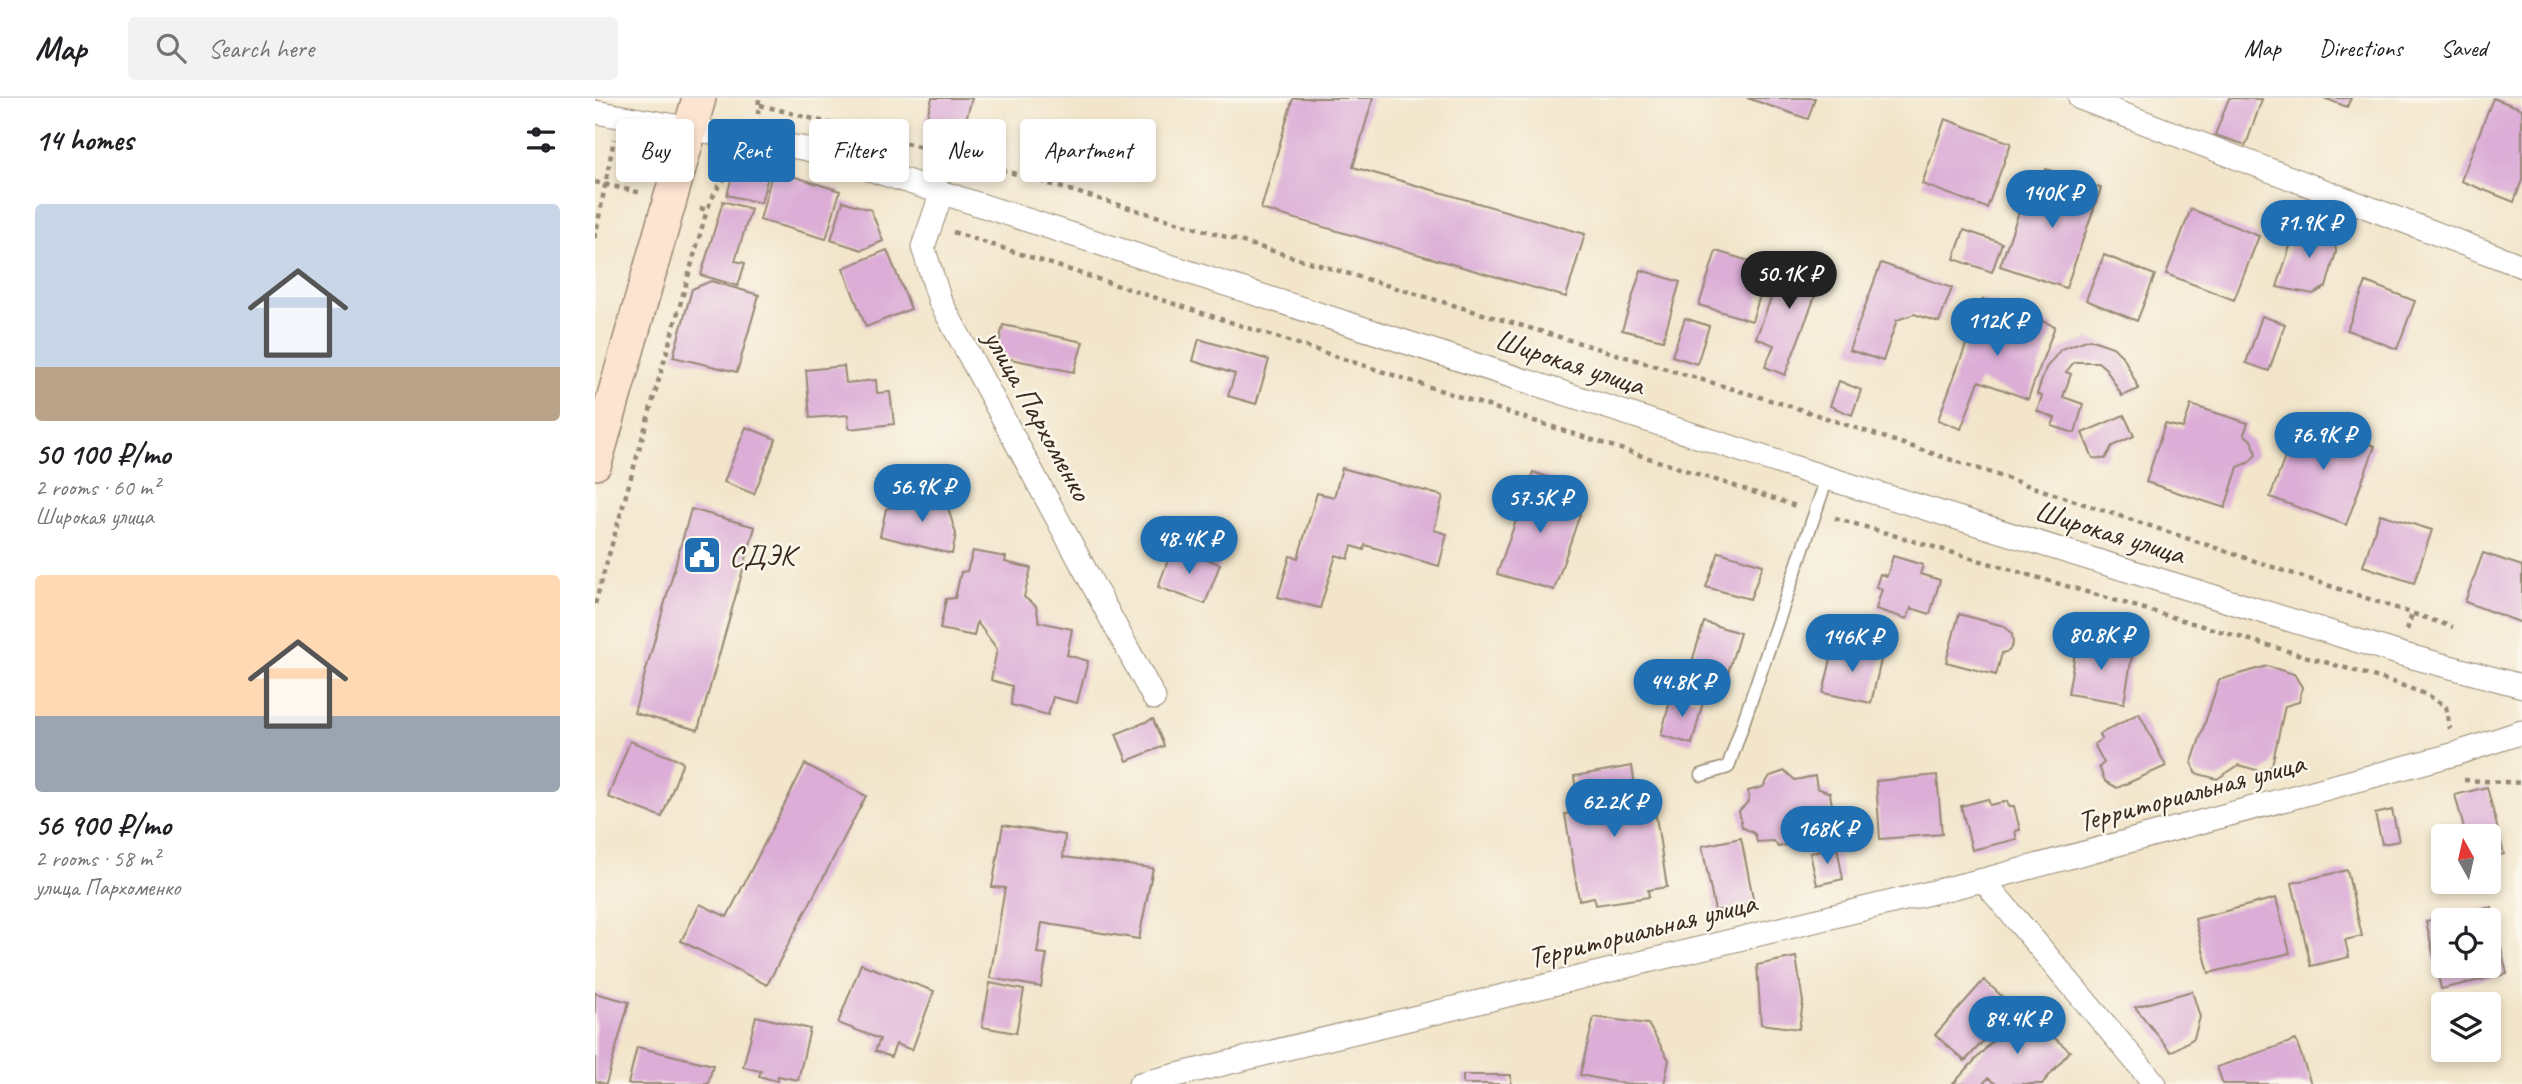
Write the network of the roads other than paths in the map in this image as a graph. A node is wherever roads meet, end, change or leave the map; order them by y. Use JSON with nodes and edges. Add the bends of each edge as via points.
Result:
{"nodes":[{"id":1,"x":2081,"y":98,"type":"edge"},
{"id":2,"x":595,"y":112,"type":"edge"},
{"id":3,"x":695,"y":113,"type":"edge"},
{"id":4,"x":942,"y":192,"type":"junction"},
{"id":5,"x":2522,"y":266,"type":"edge"},
{"id":6,"x":595,"y":463,"type":"edge"},
{"id":7,"x":1827,"y":478,"type":"junction"},
{"id":8,"x":2522,"y":686,"type":"edge"},
{"id":9,"x":1154,"y":698,"type":"dead end"},
{"id":10,"x":2522,"y":732,"type":"edge"},
{"id":11,"x":1702,"y":775,"type":"dead end"},
{"id":12,"x":1983,"y":880,"type":"junction"},
{"id":13,"x":1140,"y":1084,"type":"edge"},
{"id":14,"x":2155,"y":1084,"type":"edge"}],
"edges":[{"from":1,"to":5,"type":"street"},
{"from":2,"to":3,"type":"street","name":"Широкая улица"},
{"from":3,"to":4,"type":"street","name":"Широкая улица"},
{"from":3,"to":6,"type":"main road"},
{"from":4,"to":7,"type":"street","name":"Широкая улица"},
{"from":4,"to":9,"type":"street","name":"улица Пархоменко","via":[[923,247],[940,300]]},
{"from":7,"to":8,"type":"street","name":"Широкая улица","via":[[2400,654]]},
{"from":7,"to":11,"type":"lane","via":[[1728,767]]},
{"from":10,"to":12,"type":"street","name":"Территориальная улица"},
{"from":12,"to":13,"type":"street","name":"Территориальная улица"},
{"from":12,"to":14,"type":"street"}]}
